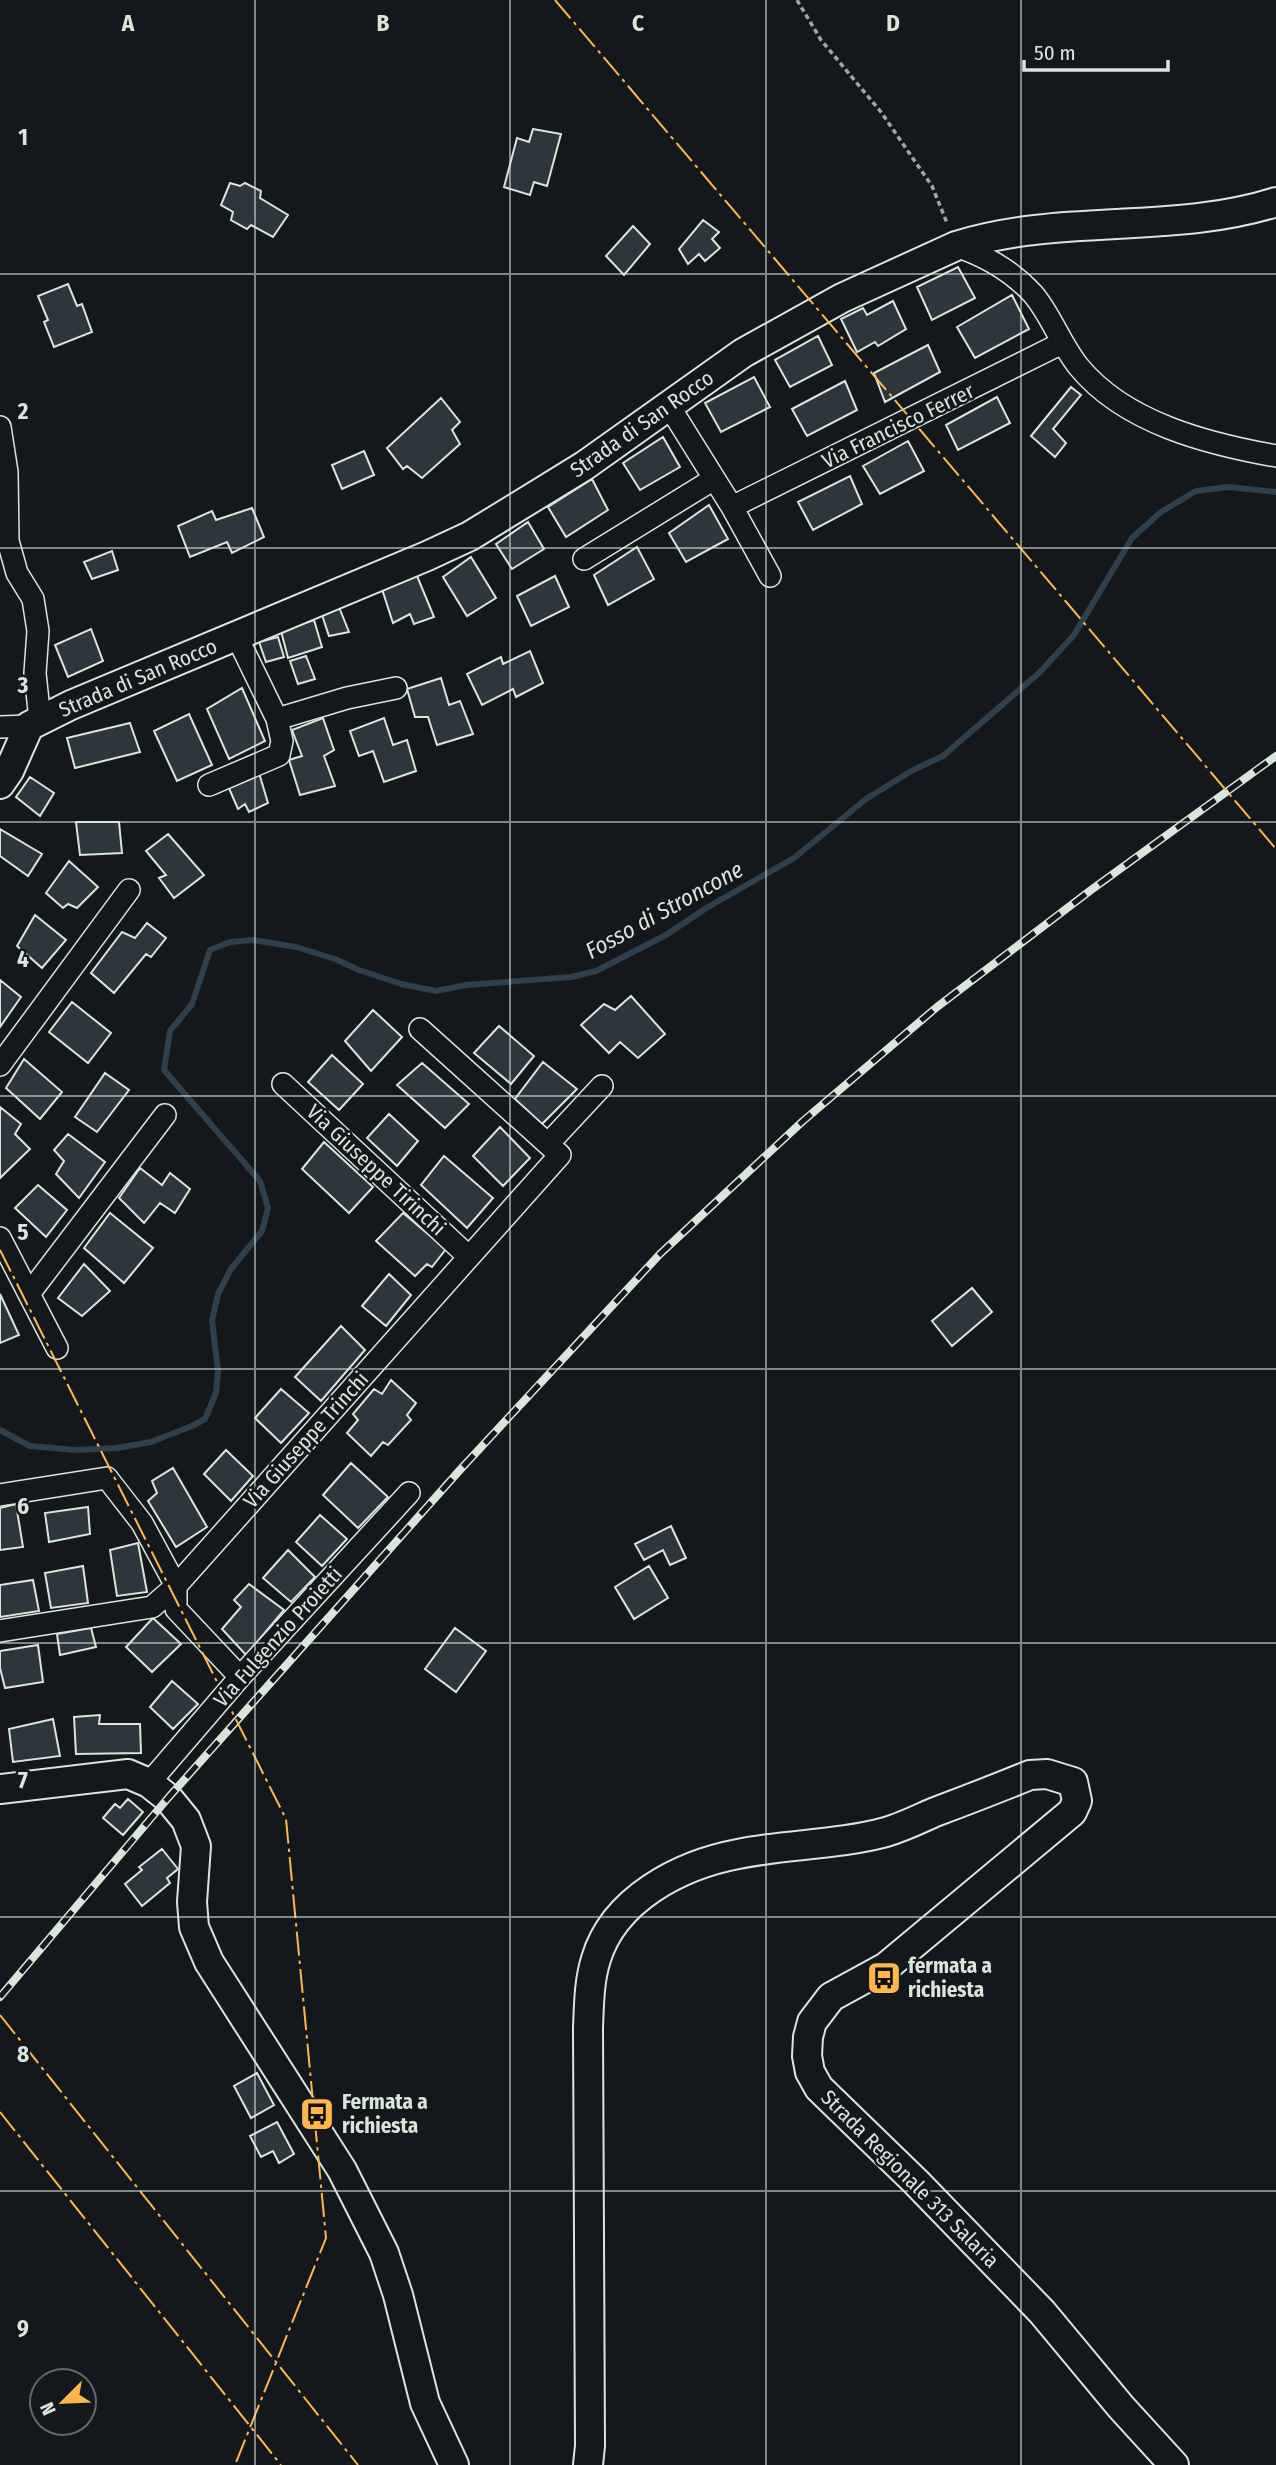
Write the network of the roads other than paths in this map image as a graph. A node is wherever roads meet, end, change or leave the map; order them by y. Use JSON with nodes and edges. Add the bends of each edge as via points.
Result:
{"nodes":[{"id":1,"x":1276,"y":202,"type":"edge"},
{"id":2,"x":956,"y":246,"type":"junction"},
{"id":3,"x":1062,"y":343,"type":"junction"},
{"id":4,"x":669,"y":406,"type":"junction"},
{"id":5,"x":0,"y":427,"type":"edge"},
{"id":6,"x":1276,"y":456,"type":"edge"},
{"id":7,"x":714,"y":479,"type":"junction"},
{"id":8,"x":732,"y":508,"type":"junction"},
{"id":9,"x":584,"y":559,"type":"dead end"},
{"id":10,"x":770,"y":576,"type":"dead end"},
{"id":11,"x":236,"y":635,"type":"junction"},
{"id":12,"x":396,"y":688,"type":"dead end"},
{"id":13,"x":277,"y":719,"type":"junction"},
{"id":14,"x":35,"y":723,"type":"junction"},
{"id":15,"x":0,"y":727,"type":"edge"},
{"id":16,"x":0,"y":784,"type":"edge"},
{"id":17,"x":209,"y":785,"type":"dead end"},
{"id":18,"x":129,"y":890,"type":"dead end"},
{"id":19,"x":420,"y":1029,"type":"dead end"},
{"id":20,"x":0,"y":1065,"type":"edge"},
{"id":21,"x":283,"y":1084,"type":"dead end"},
{"id":22,"x":602,"y":1086,"type":"dead end"},
{"id":23,"x":165,"y":1115,"type":"dead end"},
{"id":24,"x":554,"y":1150,"type":"junction"},
{"id":25,"x":0,"y":1238,"type":"edge"},
{"id":26,"x":469,"y":1257,"type":"junction"},
{"id":27,"x":29,"y":1294,"type":"junction"},
{"id":28,"x":57,"y":1348,"type":"dead end"},
{"id":29,"x":409,"y":1493,"type":"dead end"},
{"id":30,"x":0,"y":1495,"type":"edge"},
{"id":31,"x":176,"y":1586,"type":"junction"},
{"id":32,"x":0,"y":1631,"type":"edge"},
{"id":33,"x":240,"y":1677,"type":"junction"},
{"id":34,"x":149,"y":1783,"type":"junction"},
{"id":35,"x":0,"y":1789,"type":"edge"},
{"id":36,"x":454,"y":2465,"type":"edge"},
{"id":37,"x":588,"y":2465,"type":"edge"},
{"id":38,"x":1174,"y":2465,"type":"edge"}],
"edges":[{"from":1,"to":2,"type":"main road","name":"Strada di San Rocco","via":[[1184,221],[1070,226]]},
{"from":2,"to":3,"type":"street","via":[[1000,264],[1034,295]]},
{"from":2,"to":4,"type":"main road","name":"Strada di San Rocco","via":[[842,298],[743,353]]},
{"from":3,"to":6,"type":"street","via":[[1080,368],[1113,398],[1146,418],[1196,437]]},
{"from":3,"to":8,"type":"street","name":"Via Francisco Ferrer"},
{"from":4,"to":7,"type":"street"},
{"from":4,"to":11,"type":"main road","name":"Strada di San Rocco","via":[[584,466],[471,536]]},
{"from":5,"to":14,"type":"street","via":[[8,472],[8,541],[17,573],[33,599],[38,631]]},
{"from":7,"to":8,"type":"street"},
{"from":7,"to":9,"type":"street"},
{"from":8,"to":10,"type":"street"},
{"from":11,"to":13,"type":"street"},
{"from":11,"to":14,"type":"main road","name":"Strada di San Rocco"},
{"from":12,"to":13,"type":"street"},
{"from":13,"to":17,"type":"street","via":[[282,741],[278,755]]},
{"from":14,"to":15,"type":"street"},
{"from":14,"to":16,"type":"main road"},
{"from":18,"to":20,"type":"street"},
{"from":19,"to":24,"type":"street"},
{"from":21,"to":26,"type":"street","name":"Via Giuseppe Tirinchi"},
{"from":22,"to":24,"type":"street","name":"Via Giuseppe Trinchi"},
{"from":23,"to":27,"type":"street"},
{"from":24,"to":26,"type":"street","name":"Via Giuseppe Trinchi"},
{"from":25,"to":27,"type":"street"},
{"from":26,"to":31,"type":"street","name":"Via Giuseppe Trinchi"},
{"from":27,"to":28,"type":"street"},
{"from":29,"to":33,"type":"street","name":"Via Fulgenzio Proietti"},
{"from":30,"to":31,"type":"street","via":[[107,1478],[142,1523]]},
{"from":31,"to":32,"type":"street","name":"Via Giuseppe Trinchi","via":[[152,1607]]},
{"from":31,"to":33,"type":"street","via":[[176,1609]]},
{"from":33,"to":34,"type":"street","name":"Via Fulgenzio Proietti"},
{"from":34,"to":35,"type":"main road","via":[[128,1774]]},
{"from":34,"to":36,"type":"main road","via":[[186,1820],[196,1846],[194,1927],[209,1962],[342,2170],[384,2253],[425,2403]]},
{"from":37,"to":38,"type":"main road","name":"Strada Regionale 313 Salaria","via":[[590,1986],[609,1929],[636,1900],[664,1880],[702,1863],[739,1853],[886,1831],[1030,1775],[1047,1774],[1073,1782],[1077,1801],[1072,1812],[886,1967],[831,1997],[812,2022],[807,2056],[819,2088],[1042,2312]]}]}
